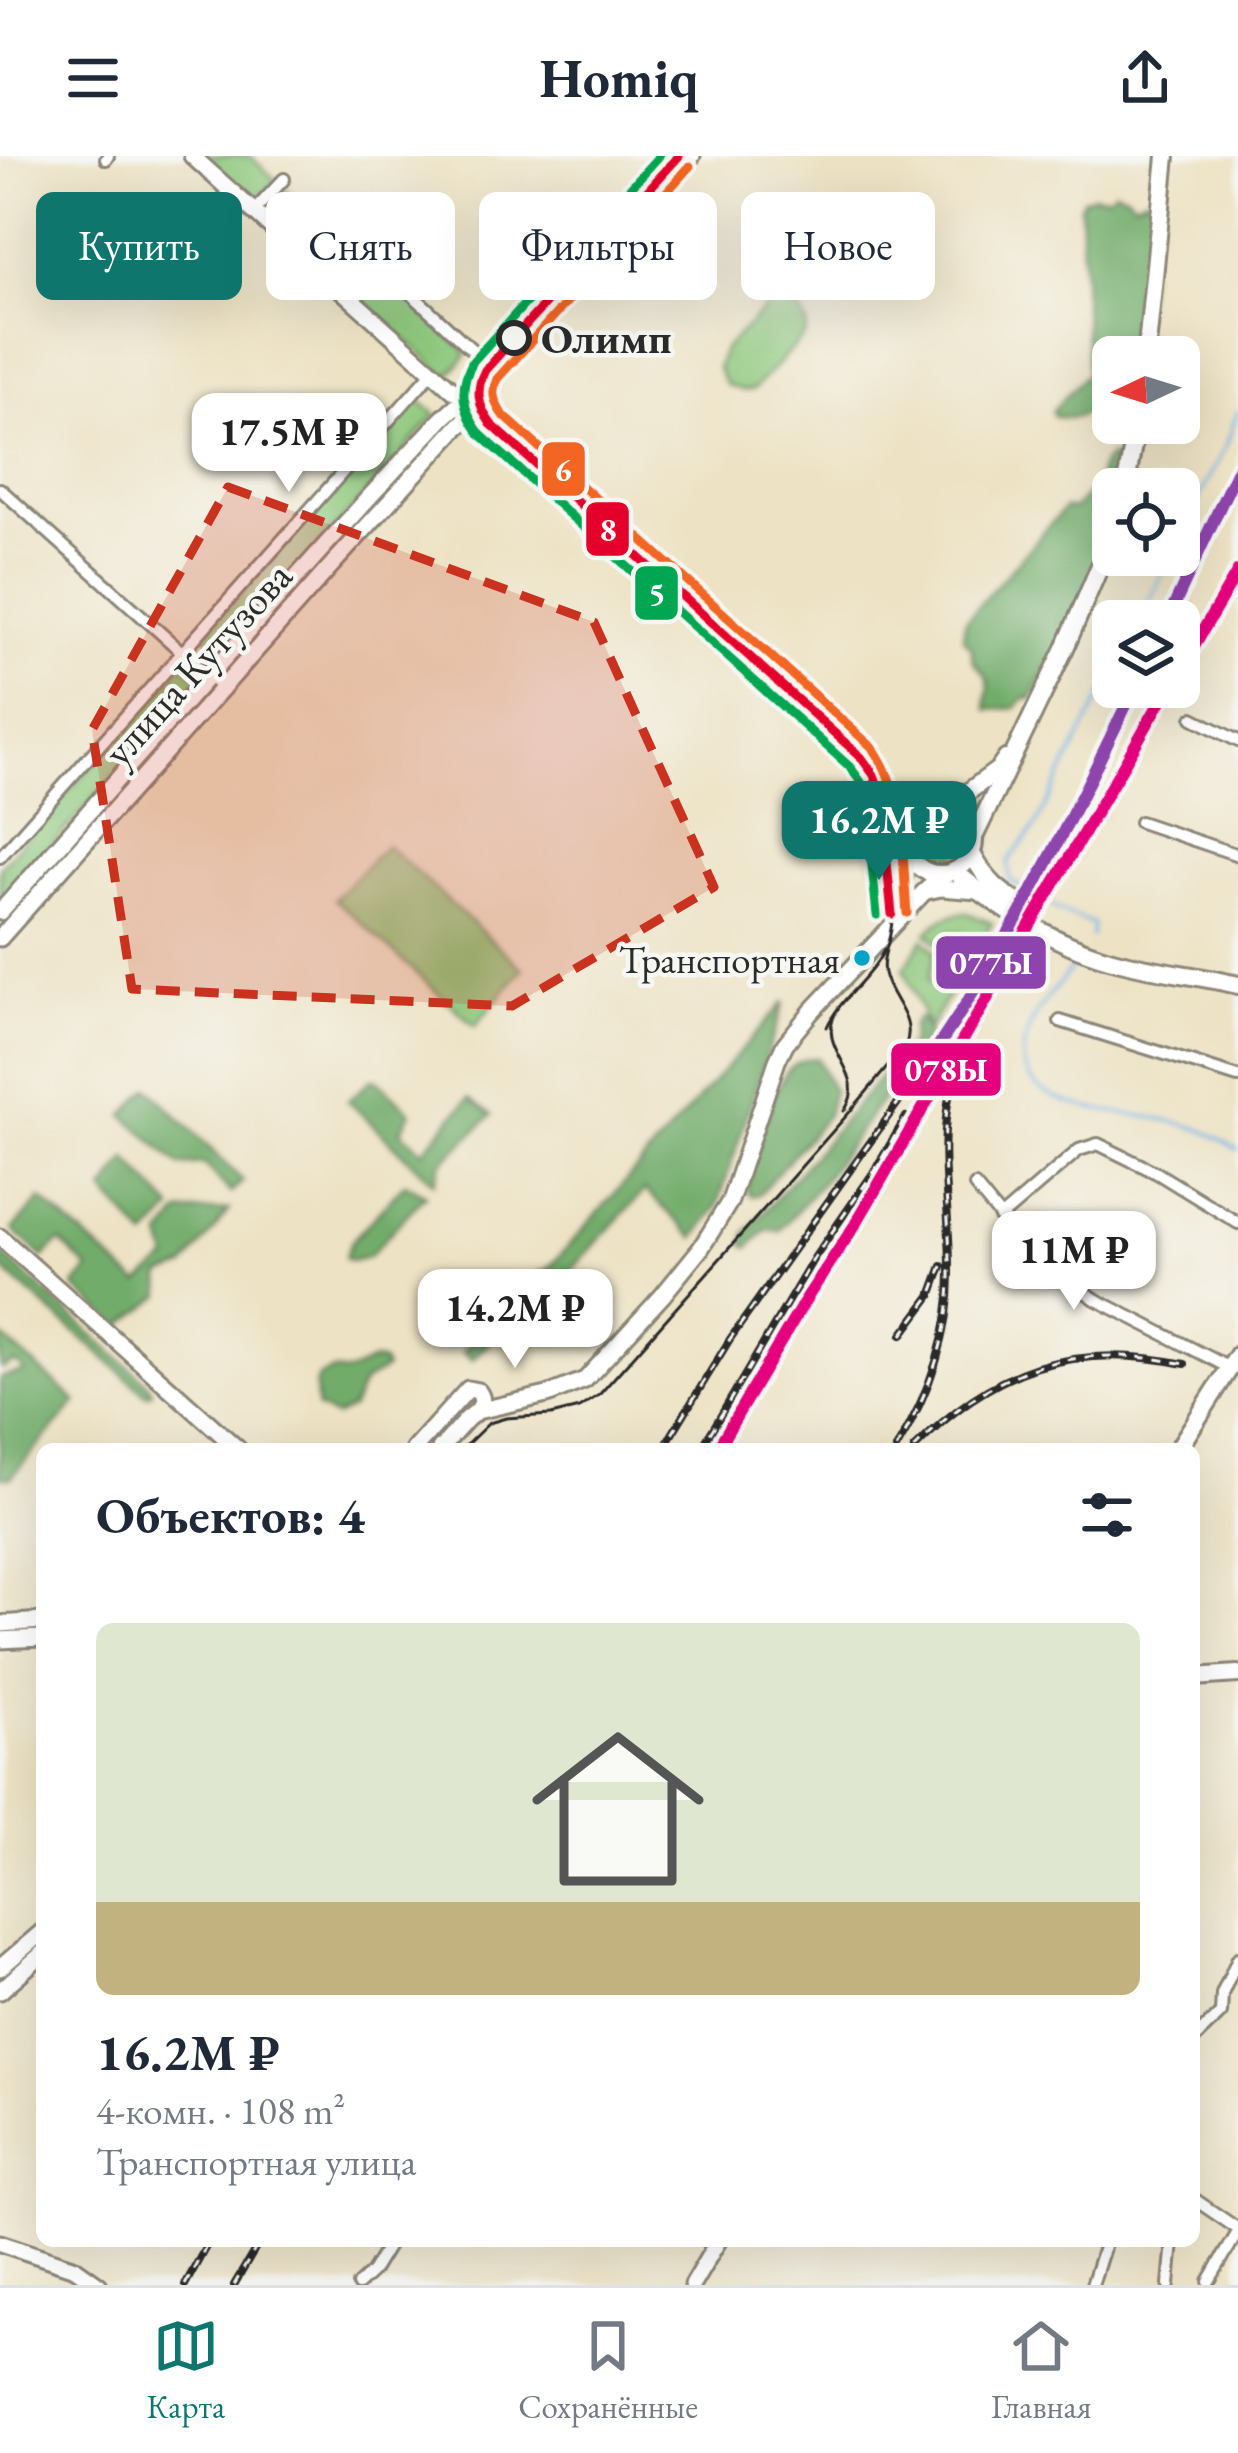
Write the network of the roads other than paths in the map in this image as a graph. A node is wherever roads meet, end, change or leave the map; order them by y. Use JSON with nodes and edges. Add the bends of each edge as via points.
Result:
{"nodes":[{"id":1,"x":192,"y":156,"type":"edge"},
{"id":2,"x":692,"y":156,"type":"edge"},
{"id":3,"x":1166,"y":156,"type":"edge"},
{"id":4,"x":284,"y":179,"type":"dead end"},
{"id":5,"x":254,"y":211,"type":"junction"},
{"id":6,"x":417,"y":300,"type":"edge"},
{"id":7,"x":1148,"y":336,"type":"edge"},
{"id":8,"x":433,"y":371,"type":"junction"},
{"id":9,"x":492,"y":375,"type":"junction"},
{"id":10,"x":454,"y":391,"type":"dead end"},
{"id":11,"x":0,"y":489,"type":"edge"},
{"id":12,"x":1096,"y":576,"type":"edge"},
{"id":13,"x":725,"y":625,"type":"dead end"},
{"id":14,"x":714,"y":636,"type":"dead end"},
{"id":15,"x":181,"y":651,"type":"junction"},
{"id":16,"x":216,"y":682,"type":"junction"},
{"id":17,"x":1193,"y":718,"type":"dead end"},
{"id":18,"x":1238,"y":741,"type":"edge"},
{"id":19,"x":1018,"y":745,"type":"junction"},
{"id":20,"x":1005,"y":773,"type":"junction"},
{"id":21,"x":949,"y":806,"type":"junction"},
{"id":22,"x":1140,"y":822,"type":"dead end"},
{"id":23,"x":975,"y":835,"type":"junction"},
{"id":24,"x":908,"y":852,"type":"junction"},
{"id":25,"x":972,"y":854,"type":"junction"},
{"id":26,"x":1238,"y":855,"type":"edge"},
{"id":27,"x":0,"y":857,"type":"edge"},
{"id":28,"x":949,"y":873,"type":"junction"},
{"id":29,"x":981,"y":883,"type":"junction"},
{"id":30,"x":924,"y":892,"type":"junction"},
{"id":31,"x":0,"y":912,"type":"edge"},
{"id":32,"x":897,"y":921,"type":"junction"},
{"id":33,"x":0,"y":938,"type":"edge"},
{"id":34,"x":1238,"y":985,"type":"edge"},
{"id":35,"x":1060,"y":1021,"type":"dead end"},
{"id":36,"x":1238,"y":1077,"type":"edge"},
{"id":37,"x":975,"y":1186,"type":"dead end"},
{"id":38,"x":1000,"y":1218,"type":"junction"},
{"id":39,"x":1238,"y":1223,"type":"edge"},
{"id":40,"x":0,"y":1238,"type":"edge"},
{"id":41,"x":1234,"y":1361,"type":"edge"},
{"id":42,"x":477,"y":1398,"type":"junction"},
{"id":43,"x":231,"y":1443,"type":"edge"},
{"id":44,"x":419,"y":1443,"type":"edge"},
{"id":45,"x":445,"y":1443,"type":"edge"},
{"id":46,"x":1182,"y":1443,"type":"edge"},
{"id":47,"x":36,"y":1621,"type":"edge"},
{"id":48,"x":0,"y":1624,"type":"edge"},
{"id":49,"x":36,"y":1638,"type":"edge"},
{"id":50,"x":0,"y":1640,"type":"edge"},
{"id":51,"x":1238,"y":1674,"type":"edge"},
{"id":52,"x":1200,"y":1677,"type":"edge"},
{"id":53,"x":36,"y":1937,"type":"edge"},
{"id":54,"x":1238,"y":1958,"type":"edge"},
{"id":55,"x":36,"y":1959,"type":"edge"},
{"id":56,"x":0,"y":1968,"type":"edge"},
{"id":57,"x":0,"y":1990,"type":"edge"},
{"id":58,"x":1238,"y":2011,"type":"edge"},
{"id":59,"x":1221,"y":2012,"type":"junction"},
{"id":60,"x":1200,"y":2033,"type":"edge"},
{"id":61,"x":1200,"y":2203,"type":"edge"},
{"id":62,"x":1238,"y":2230,"type":"edge"},
{"id":63,"x":0,"y":2243,"type":"edge"},
{"id":64,"x":387,"y":2247,"type":"edge"},
{"id":65,"x":714,"y":2247,"type":"edge"},
{"id":66,"x":1104,"y":2247,"type":"edge"},
{"id":67,"x":1172,"y":2247,"type":"edge"},
{"id":68,"x":1209,"y":2281,"type":"dead end"},
{"id":69,"x":99,"y":2285,"type":"edge"},
{"id":70,"x":358,"y":2285,"type":"edge"},
{"id":71,"x":692,"y":2285,"type":"edge"},
{"id":72,"x":1092,"y":2285,"type":"edge"},
{"id":73,"x":1168,"y":2285,"type":"edge"}],
"edges":[{"from":1,"to":5,"type":"main road"},
{"from":2,"to":9,"type":"main road","name":"улица Кутузова"},
{"from":3,"to":7,"type":"main road"},
{"from":4,"to":5,"type":"street"},
{"from":5,"to":8,"type":"main road"},
{"from":6,"to":9,"type":"street"},
{"from":8,"to":10,"type":"main road"},
{"from":8,"to":15,"type":"street"},
{"from":9,"to":16,"type":"main road","name":"улица Кутузова","via":[[446,416]]},
{"from":11,"to":15,"type":"street"},
{"from":12,"to":19,"type":"main road"},
{"from":13,"to":14,"type":"street"},
{"from":15,"to":16,"type":"street"},
{"from":15,"to":27,"type":"street"},
{"from":16,"to":31,"type":"main road","name":"улица Кутузова"},
{"from":16,"to":33,"type":"main road","name":"улица Кутузова"},
{"from":17,"to":18,"type":"street"},
{"from":19,"to":20,"type":"main road"},
{"from":19,"to":21,"type":"main road"},
{"from":20,"to":23,"type":"main road"},
{"from":20,"to":29,"type":"main road"},
{"from":21,"to":23,"type":"main road"},
{"from":21,"to":24,"type":"main road","via":[[913,818]]},
{"from":22,"to":26,"type":"street"},
{"from":23,"to":25,"type":"main road"},
{"from":24,"to":28,"type":"main road","via":[[922,869]]},
{"from":24,"to":32,"type":"main road"},
{"from":25,"to":28,"type":"main road"},
{"from":25,"to":29,"type":"main road"},
{"from":28,"to":29,"type":"main road"},
{"from":28,"to":30,"type":"main road"},
{"from":29,"to":30,"type":"main road"},
{"from":29,"to":34,"type":"main road","via":[[1041,932],[1106,958]]},
{"from":30,"to":32,"type":"main road"},
{"from":32,"to":42,"type":"main road","via":[[780,1053],[730,1201],[701,1248],[596,1370],[547,1395]]},
{"from":35,"to":36,"type":"street"},
{"from":37,"to":38,"type":"street"},
{"from":38,"to":39,"type":"street","via":[[1065,1161],[1098,1144]]},
{"from":38,"to":41,"type":"street","via":[[1031,1254],[1095,1299]]},
{"from":40,"to":43,"type":"main road"},
{"from":41,"to":46,"type":"main road"},
{"from":42,"to":44,"type":"main road","via":[[464,1393]]},
{"from":42,"to":45,"type":"main road"},
{"from":47,"to":48,"type":"main road"},
{"from":49,"to":50,"type":"main road"},
{"from":51,"to":52,"type":"main road"},
{"from":53,"to":56,"type":"main road"},
{"from":54,"to":59,"type":"street"},
{"from":55,"to":57,"type":"main road"},
{"from":58,"to":59,"type":"street"},
{"from":59,"to":60,"type":"street"},
{"from":61,"to":62,"type":"street"},
{"from":62,"to":68,"type":"street"},
{"from":63,"to":69,"type":"main road","via":[[75,2268]]},
{"from":64,"to":70,"type":"street"},
{"from":65,"to":71,"type":"main road"},
{"from":66,"to":72,"type":"street"},
{"from":67,"to":73,"type":"street"}]}
